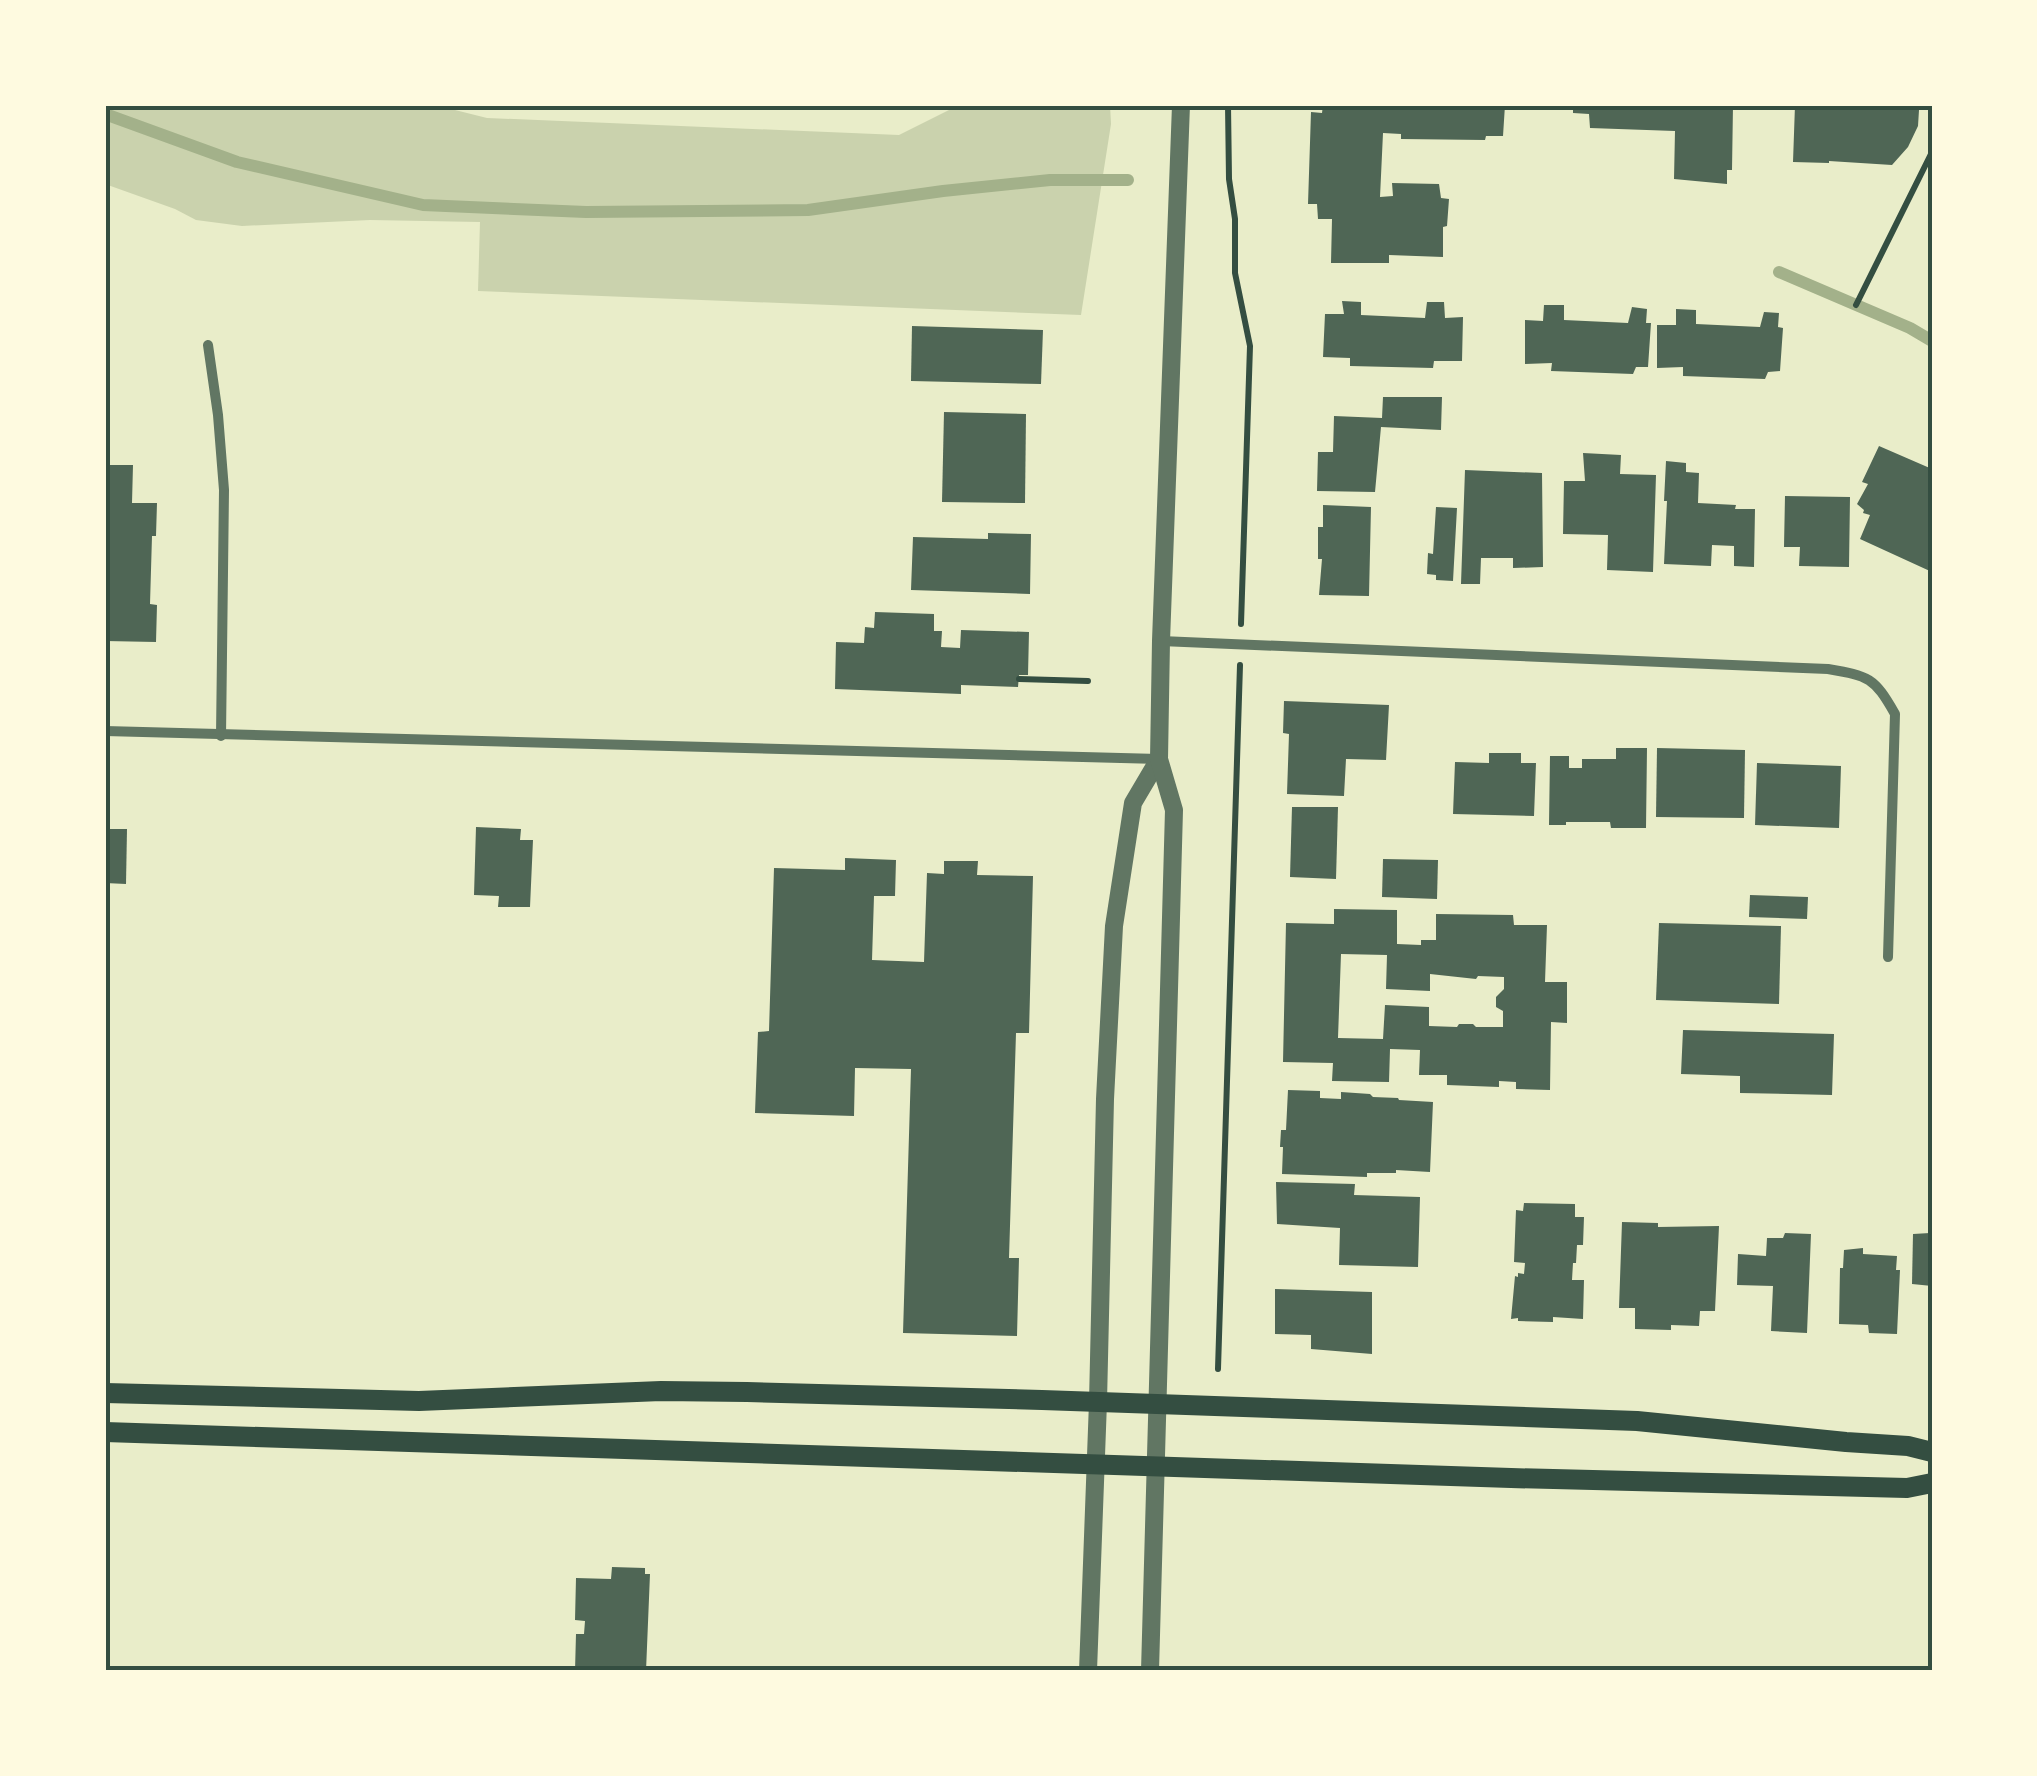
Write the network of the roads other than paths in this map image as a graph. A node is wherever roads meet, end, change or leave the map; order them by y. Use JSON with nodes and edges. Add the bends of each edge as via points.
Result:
{"nodes":[{"id":1,"x":1181,"y":105,"type":"edge"},
{"id":2,"x":208,"y":344,"type":"dead end"},
{"id":3,"x":1161,"y":640,"type":"junction"},
{"id":4,"x":105,"y":731,"type":"edge"},
{"id":5,"x":221,"y":736,"type":"junction"},
{"id":6,"x":1159,"y":758,"type":"junction"},
{"id":7,"x":1888,"y":957,"type":"dead end"},
{"id":8,"x":105,"y":1393,"type":"edge"},
{"id":9,"x":1098,"y":1402,"type":"junction"},
{"id":10,"x":1159,"y":1404,"type":"junction"},
{"id":11,"x":105,"y":1432,"type":"edge"},
{"id":12,"x":1932,"y":1452,"type":"edge"},
{"id":13,"x":1096,"y":1464,"type":"junction"},
{"id":14,"x":1157,"y":1466,"type":"junction"},
{"id":15,"x":1932,"y":1483,"type":"edge"},
{"id":16,"x":1088,"y":1671,"type":"edge"},
{"id":17,"x":1150,"y":1671,"type":"edge"}],
"edges":[{"from":1,"to":3,"type":"street"},
{"from":2,"to":5,"type":"street","via":[[224,490]]},
{"from":3,"to":6,"type":"street"},
{"from":3,"to":7,"type":"street","via":[[1862,675],[1882,690],[1896,714]]},
{"from":4,"to":5,"type":"street"},
{"from":5,"to":6,"type":"street"},
{"from":6,"to":9,"type":"street","via":[[1133,802],[1114,926]]},
{"from":6,"to":10,"type":"street","via":[[1174,810]]},
{"from":8,"to":9,"type":"main road","via":[[419,1402],[660,1391]]},
{"from":9,"to":10,"type":"main road"},
{"from":9,"to":13,"type":"street"},
{"from":10,"to":12,"type":"main road","via":[[1637,1421]]},
{"from":10,"to":14,"type":"street"},
{"from":11,"to":13,"type":"main road"},
{"from":13,"to":14,"type":"main road"},
{"from":13,"to":16,"type":"street"},
{"from":14,"to":15,"type":"main road","via":[[1907,1488]]},
{"from":14,"to":17,"type":"street"}]}
